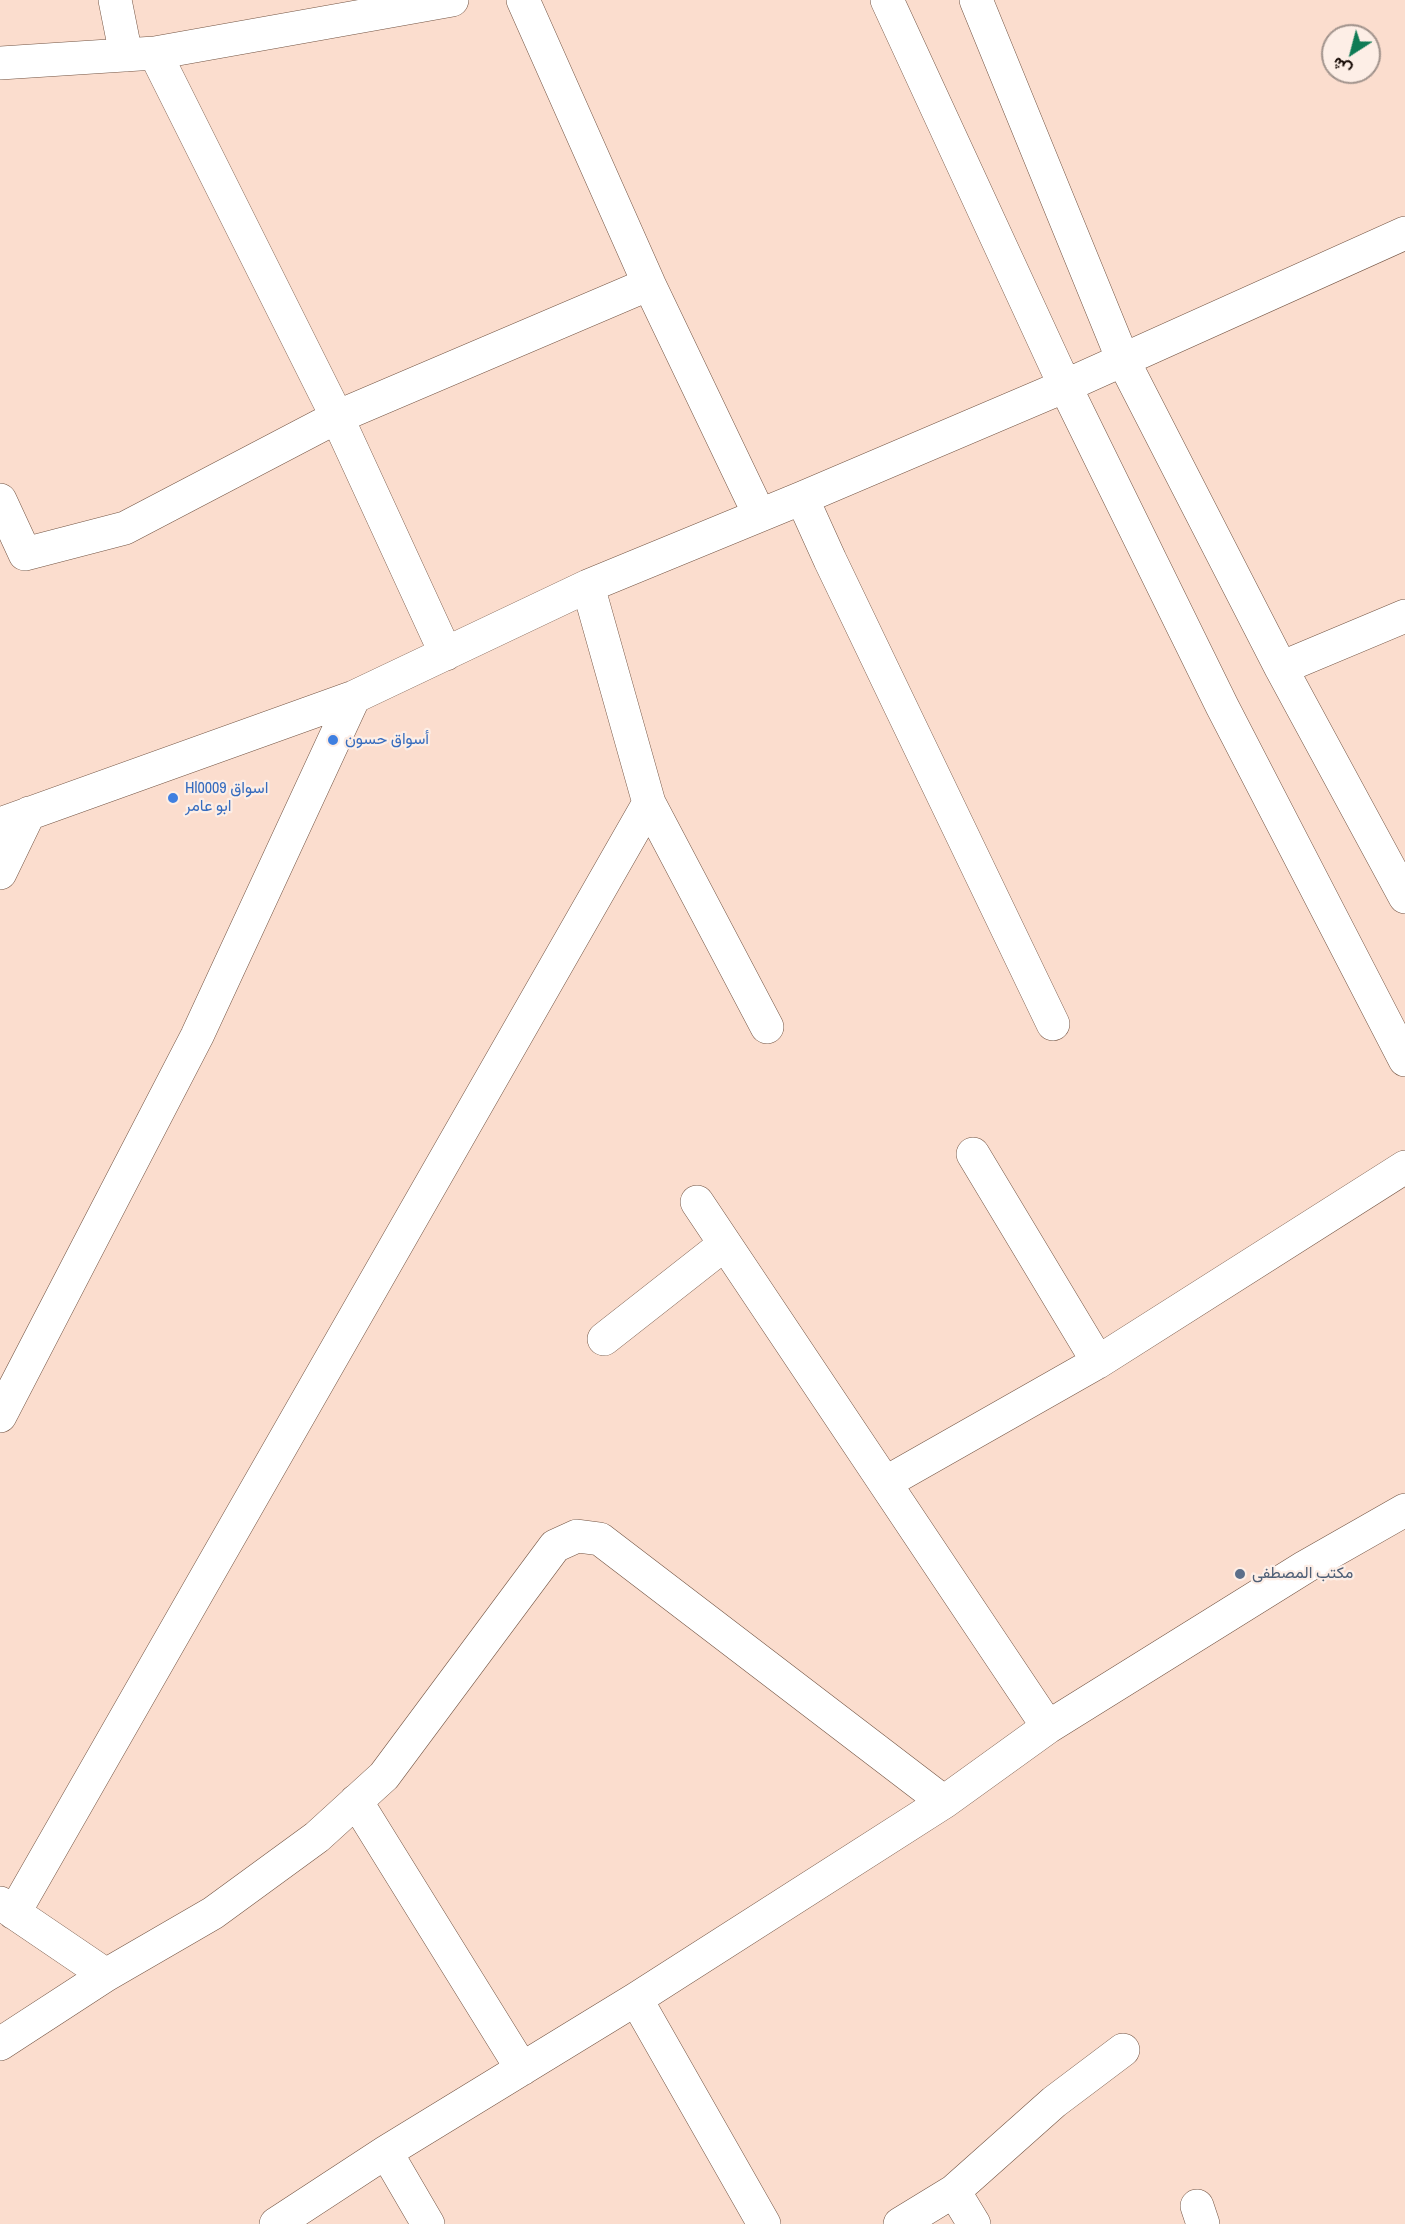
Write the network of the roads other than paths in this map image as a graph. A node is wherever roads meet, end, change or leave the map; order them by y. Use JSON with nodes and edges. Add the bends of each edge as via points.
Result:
{"nodes":[{"id":1,"x":115,"y":0,"type":"edge"},
{"id":2,"x":452,"y":0,"type":"edge"},
{"id":3,"x":523,"y":0,"type":"edge"},
{"id":4,"x":887,"y":0,"type":"edge"},
{"id":5,"x":976,"y":0,"type":"edge"},
{"id":6,"x":141,"y":54,"type":"junction"},
{"id":7,"x":0,"y":63,"type":"edge"},
{"id":8,"x":1405,"y":233,"type":"edge"},
{"id":9,"x":649,"y":284,"type":"junction"},
{"id":10,"x":1123,"y":360,"type":"junction"},
{"id":11,"x":1065,"y":386,"type":"junction"},
{"id":12,"x":337,"y":417,"type":"junction"},
{"id":13,"x":802,"y":498,"type":"junction"},
{"id":14,"x":0,"y":500,"type":"edge"},
{"id":15,"x":759,"y":514,"type":"junction"},
{"id":16,"x":588,"y":586,"type":"junction"},
{"id":17,"x":1405,"y":616,"type":"edge"},
{"id":18,"x":446,"y":654,"type":"junction"},
{"id":19,"x":1281,"y":668,"type":"junction"},
{"id":20,"x":354,"y":697,"type":"junction"},
{"id":21,"x":649,"y":803,"type":"junction"},
{"id":22,"x":14,"y":818,"type":"edge"},
{"id":23,"x":0,"y":873,"type":"edge"},
{"id":24,"x":1405,"y":897,"type":"edge"},
{"id":25,"x":1053,"y":1024,"type":"dead end"},
{"id":26,"x":767,"y":1027,"type":"dead end"},
{"id":27,"x":1405,"y":1060,"type":"edge"},
{"id":28,"x":973,"y":1154,"type":"dead end"},
{"id":29,"x":1405,"y":1167,"type":"edge"},
{"id":30,"x":697,"y":1202,"type":"dead end"},
{"id":31,"x":725,"y":1244,"type":"junction"},
{"id":32,"x":604,"y":1339,"type":"dead end"},
{"id":33,"x":1098,"y":1362,"type":"junction"},
{"id":34,"x":0,"y":1416,"type":"edge"},
{"id":35,"x":885,"y":1484,"type":"junction"},
{"id":36,"x":1405,"y":1510,"type":"edge"},
{"id":37,"x":1048,"y":1727,"type":"junction"},
{"id":38,"x":356,"y":1801,"type":"junction"},
{"id":39,"x":944,"y":1802,"type":"junction"},
{"id":40,"x":7,"y":1908,"type":"edge"},
{"id":41,"x":106,"y":1975,"type":"junction"},
{"id":42,"x":636,"y":1999,"type":"junction"},
{"id":43,"x":0,"y":2044,"type":"edge"},
{"id":44,"x":1123,"y":2050,"type":"dead end"},
{"id":45,"x":522,"y":2069,"type":"junction"},
{"id":46,"x":386,"y":2152,"type":"junction"},
{"id":47,"x":954,"y":2191,"type":"junction"},
{"id":48,"x":276,"y":2224,"type":"edge"},
{"id":49,"x":428,"y":2224,"type":"edge"},
{"id":50,"x":764,"y":2224,"type":"edge"},
{"id":51,"x":900,"y":2224,"type":"edge"},
{"id":52,"x":974,"y":2224,"type":"edge"}],
"edges":[{"from":1,"to":6,"type":"street"},
{"from":2,"to":6,"type":"street"},
{"from":3,"to":9,"type":"street"},
{"from":4,"to":11,"type":"street"},
{"from":5,"to":10,"type":"street"},
{"from":6,"to":7,"type":"street"},
{"from":6,"to":12,"type":"street"},
{"from":8,"to":10,"type":"street"},
{"from":9,"to":12,"type":"street"},
{"from":9,"to":15,"type":"street"},
{"from":10,"to":11,"type":"street"},
{"from":10,"to":19,"type":"street"},
{"from":11,"to":13,"type":"street"},
{"from":11,"to":27,"type":"street","via":[[1222,706]]},
{"from":12,"to":14,"type":"street","via":[[125,528],[25,554]]},
{"from":12,"to":18,"type":"street"},
{"from":13,"to":15,"type":"street"},
{"from":13,"to":25,"type":"street"},
{"from":15,"to":16,"type":"street"},
{"from":16,"to":18,"type":"street"},
{"from":16,"to":21,"type":"street"},
{"from":17,"to":19,"type":"street"},
{"from":18,"to":20,"type":"street"},
{"from":19,"to":24,"type":"street"},
{"from":20,"to":22,"type":"street"},
{"from":20,"to":34,"type":"street","via":[[197,1036]]},
{"from":21,"to":26,"type":"street"},
{"from":21,"to":40,"type":"street"},
{"from":22,"to":23,"type":"street"},
{"from":28,"to":33,"type":"street"},
{"from":29,"to":33,"type":"street"},
{"from":30,"to":31,"type":"street"},
{"from":31,"to":32,"type":"street"},
{"from":31,"to":35,"type":"street"},
{"from":33,"to":35,"type":"street"},
{"from":35,"to":37,"type":"street"},
{"from":36,"to":37,"type":"street"},
{"from":37,"to":39,"type":"street"},
{"from":38,"to":39,"type":"street","via":[[384,1776],[555,1546],[577,1536],[600,1539]]},
{"from":38,"to":41,"type":"street","via":[[318,1837],[213,1913]]},
{"from":38,"to":45,"type":"street"},
{"from":39,"to":42,"type":"street"},
{"from":40,"to":41,"type":"street"},
{"from":41,"to":43,"type":"street"},
{"from":42,"to":45,"type":"street"},
{"from":42,"to":50,"type":"street"},
{"from":44,"to":47,"type":"street","via":[[1054,2102]]},
{"from":45,"to":46,"type":"street"},
{"from":46,"to":48,"type":"street"},
{"from":46,"to":49,"type":"street"},
{"from":47,"to":51,"type":"street"},
{"from":47,"to":52,"type":"street"}]}
